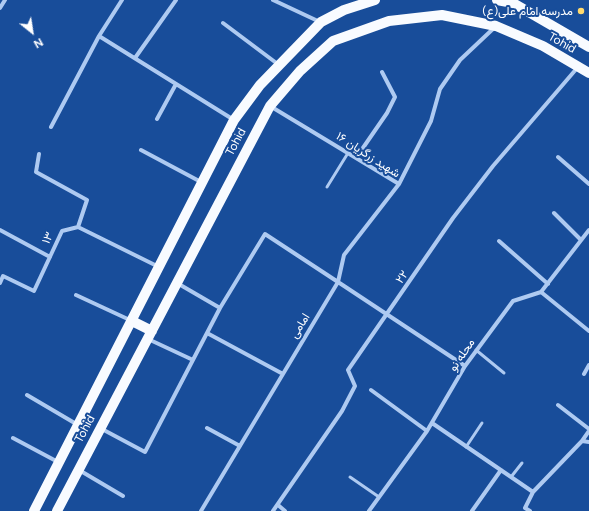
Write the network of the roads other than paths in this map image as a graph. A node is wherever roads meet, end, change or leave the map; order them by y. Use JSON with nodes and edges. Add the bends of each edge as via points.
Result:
{"nodes":[{"id":1,"x":5,"y":0,"type":"edge"},
{"id":2,"x":122,"y":0,"type":"edge"},
{"id":3,"x":176,"y":0,"type":"edge"},
{"id":4,"x":273,"y":0,"type":"edge"},
{"id":5,"x":375,"y":0,"type":"edge"},
{"id":6,"x":497,"y":0,"type":"edge"},
{"id":7,"x":514,"y":2,"type":"edge"},
{"id":8,"x":0,"y":8,"type":"edge"},
{"id":9,"x":321,"y":22,"type":"junction"},
{"id":10,"x":223,"y":23,"type":"dead end"},
{"id":11,"x":496,"y":26,"type":"junction"},
{"id":12,"x":99,"y":36,"type":"junction"},
{"id":13,"x":589,"y":46,"type":"edge"},
{"id":14,"x":135,"y":58,"type":"junction"},
{"id":15,"x":279,"y":65,"type":"junction"},
{"id":16,"x":579,"y":67,"type":"junction"},
{"id":17,"x":382,"y":72,"type":"dead end"},
{"id":18,"x":589,"y":73,"type":"edge"},
{"id":19,"x":176,"y":84,"type":"junction"},
{"id":20,"x":270,"y":106,"type":"junction"},
{"id":21,"x":157,"y":119,"type":"dead end"},
{"id":22,"x":234,"y":120,"type":"junction"},
{"id":23,"x":51,"y":127,"type":"dead end"},
{"id":24,"x":141,"y":150,"type":"dead end"},
{"id":25,"x":348,"y":153,"type":"junction"},
{"id":26,"x":39,"y":154,"type":"dead end"},
{"id":27,"x":558,"y":157,"type":"dead end"},
{"id":28,"x":356,"y":158,"type":"junction"},
{"id":29,"x":202,"y":182,"type":"junction"},
{"id":30,"x":399,"y":184,"type":"junction"},
{"id":31,"x":589,"y":184,"type":"edge"},
{"id":32,"x":327,"y":187,"type":"dead end"},
{"id":33,"x":554,"y":213,"type":"dead end"},
{"id":34,"x":78,"y":227,"type":"junction"},
{"id":35,"x":0,"y":230,"type":"edge"},
{"id":36,"x":589,"y":230,"type":"edge"},
{"id":37,"x":581,"y":240,"type":"junction"},
{"id":38,"x":499,"y":241,"type":"dead end"},
{"id":39,"x":50,"y":257,"type":"junction"},
{"id":40,"x":160,"y":267,"type":"junction"},
{"id":41,"x":338,"y":282,"type":"junction"},
{"id":42,"x":0,"y":283,"type":"edge"},
{"id":43,"x":177,"y":283,"type":"junction"},
{"id":44,"x":548,"y":284,"type":"junction"},
{"id":45,"x":541,"y":292,"type":"junction"},
{"id":46,"x":76,"y":295,"type":"dead end"},
{"id":47,"x":220,"y":308,"type":"junction"},
{"id":48,"x":388,"y":315,"type":"junction"},
{"id":49,"x":132,"y":321,"type":"junction"},
{"id":50,"x":589,"y":331,"type":"edge"},
{"id":51,"x":207,"y":333,"type":"junction"},
{"id":52,"x":150,"y":335,"type":"junction"},
{"id":53,"x":476,"y":350,"type":"junction"},
{"id":54,"x":193,"y":360,"type":"junction"},
{"id":55,"x":589,"y":365,"type":"edge"},
{"id":56,"x":465,"y":366,"type":"junction"},
{"id":57,"x":504,"y":373,"type":"dead end"},
{"id":58,"x":283,"y":374,"type":"junction"},
{"id":59,"x":584,"y":374,"type":"dead end"},
{"id":60,"x":370,"y":390,"type":"dead end"},
{"id":61,"x":27,"y":395,"type":"dead end"},
{"id":62,"x":558,"y":406,"type":"dead end"},
{"id":63,"x":432,"y":423,"type":"junction"},
{"id":64,"x":482,"y":423,"type":"dead end"},
{"id":65,"x":78,"y":425,"type":"junction"},
{"id":66,"x":100,"y":428,"type":"junction"},
{"id":67,"x":207,"y":428,"type":"dead end"},
{"id":68,"x":589,"y":430,"type":"edge"},
{"id":69,"x":427,"y":431,"type":"junction"},
{"id":70,"x":13,"y":438,"type":"dead end"},
{"id":71,"x":582,"y":442,"type":"junction"},
{"id":72,"x":589,"y":442,"type":"edge"},
{"id":73,"x":240,"y":446,"type":"junction"},
{"id":74,"x":466,"y":447,"type":"junction"},
{"id":75,"x":59,"y":463,"type":"junction"},
{"id":76,"x":522,"y":463,"type":"dead end"},
{"id":77,"x":78,"y":470,"type":"junction"},
{"id":78,"x":501,"y":470,"type":"junction"},
{"id":79,"x":350,"y":477,"type":"dead end"},
{"id":80,"x":511,"y":477,"type":"junction"},
{"id":81,"x":533,"y":492,"type":"junction"},
{"id":82,"x":123,"y":496,"type":"dead end"},
{"id":83,"x":379,"y":497,"type":"junction"},
{"id":84,"x":278,"y":505,"type":"junction"},
{"id":85,"x":34,"y":511,"type":"edge"},
{"id":86,"x":57,"y":511,"type":"edge"},
{"id":87,"x":201,"y":511,"type":"edge"},
{"id":88,"x":274,"y":511,"type":"edge"},
{"id":89,"x":285,"y":511,"type":"edge"},
{"id":90,"x":369,"y":511,"type":"edge"},
{"id":91,"x":472,"y":511,"type":"edge"},
{"id":92,"x":530,"y":511,"type":"edge"}],
"edges":[{"from":1,"to":8,"type":"street"},
{"from":2,"to":12,"type":"street"},
{"from":3,"to":14,"type":"street"},
{"from":4,"to":9,"type":"street"},
{"from":5,"to":9,"type":"main road","name":"Tohid","via":[[344,10]]},
{"from":6,"to":7,"type":"main road","name":"Tohid"},
{"from":7,"to":13,"type":"main road","name":"Tohid"},
{"from":9,"to":15,"type":"main road","name":"Tohid"},
{"from":10,"to":15,"type":"street"},
{"from":11,"to":16,"type":"main road","name":"Tohid","via":[[543,46]]},
{"from":11,"to":20,"type":"main road","name":"Tohid","via":[[442,16],[389,21],[333,42],[300,71]]},
{"from":11,"to":30,"type":"street","via":[[460,60],[440,89],[431,120]]},
{"from":12,"to":14,"type":"street"},
{"from":12,"to":23,"type":"street"},
{"from":14,"to":19,"type":"street"},
{"from":15,"to":22,"type":"main road","name":"Tohid","via":[[260,85]]},
{"from":16,"to":18,"type":"main road","name":"Tohid"},
{"from":16,"to":48,"type":"street","name":"۲۲","via":[[453,218]]},
{"from":17,"to":28,"type":"street","via":[[395,97]]},
{"from":19,"to":21,"type":"street"},
{"from":19,"to":22,"type":"street"},
{"from":20,"to":25,"type":"street","name":"۱۶ شهید زرگریان"},
{"from":20,"to":43,"type":"main road","name":"Tohid"},
{"from":22,"to":29,"type":"main road","name":"Tohid"},
{"from":24,"to":29,"type":"street"},
{"from":25,"to":28,"type":"street","name":"۱۶ شهید زرگریان"},
{"from":25,"to":32,"type":"lane"},
{"from":26,"to":34,"type":"street","via":[[36,172],[88,200]]},
{"from":27,"to":31,"type":"street"},
{"from":28,"to":30,"type":"street","name":"۱۶ شهید زرگریان"},
{"from":29,"to":40,"type":"main road","name":"Tohid"},
{"from":30,"to":41,"type":"street","name":"۱۶ شهید زرگریان","via":[[344,255]]},
{"from":33,"to":37,"type":"street"},
{"from":34,"to":39,"type":"street","name":"۱۳","via":[[62,231]]},
{"from":34,"to":40,"type":"street"},
{"from":35,"to":39,"type":"street"},
{"from":36,"to":37,"type":"street"},
{"from":37,"to":44,"type":"street"},
{"from":38,"to":44,"type":"street"},
{"from":39,"to":42,"type":"street","name":"۱۳","via":[[34,291],[3,276]]},
{"from":40,"to":49,"type":"main road","name":"Tohid"},
{"from":41,"to":47,"type":"street","via":[[265,234]]},
{"from":41,"to":48,"type":"street"},
{"from":41,"to":58,"type":"street","name":"امامی"},
{"from":43,"to":47,"type":"street"},
{"from":43,"to":52,"type":"main road","name":"Tohid"},
{"from":44,"to":45,"type":"street"},
{"from":45,"to":50,"type":"street"},
{"from":45,"to":53,"type":"street","name":"محله نو","via":[[513,301]]},
{"from":46,"to":49,"type":"street"},
{"from":47,"to":51,"type":"street"},
{"from":48,"to":56,"type":"street"},
{"from":48,"to":84,"type":"street","name":"۲۲","via":[[348,370],[355,386],[342,411]]},
{"from":49,"to":52,"type":"main road"},
{"from":49,"to":65,"type":"main road","name":"Tohid"},
{"from":51,"to":54,"type":"street"},
{"from":51,"to":58,"type":"street"},
{"from":52,"to":54,"type":"street"},
{"from":52,"to":66,"type":"main road","name":"Tohid"},
{"from":53,"to":56,"type":"street","name":"محله نو"},
{"from":53,"to":57,"type":"lane"},
{"from":54,"to":66,"type":"street","via":[[145,452]]},
{"from":55,"to":59,"type":"street"},
{"from":56,"to":63,"type":"street","name":"محله نو"},
{"from":58,"to":73,"type":"street","name":"امامی"},
{"from":60,"to":69,"type":"street"},
{"from":61,"to":65,"type":"street"},
{"from":62,"to":68,"type":"street"},
{"from":63,"to":69,"type":"street","name":"محله نو"},
{"from":63,"to":74,"type":"street"},
{"from":64,"to":74,"type":"lane"},
{"from":65,"to":75,"type":"main road","name":"Tohid"},
{"from":66,"to":77,"type":"main road","name":"Tohid"},
{"from":67,"to":73,"type":"street"},
{"from":68,"to":71,"type":"street"},
{"from":69,"to":83,"type":"street","name":"محله نو"},
{"from":70,"to":75,"type":"street"},
{"from":71,"to":72,"type":"street"},
{"from":71,"to":81,"type":"street"},
{"from":73,"to":87,"type":"street","name":"امامی"},
{"from":74,"to":78,"type":"street"},
{"from":75,"to":85,"type":"main road","name":"Tohid"},
{"from":76,"to":80,"type":"lane"},
{"from":77,"to":82,"type":"street"},
{"from":77,"to":86,"type":"main road","name":"Tohid"},
{"from":78,"to":80,"type":"street"},
{"from":78,"to":91,"type":"street"},
{"from":79,"to":83,"type":"lane"},
{"from":80,"to":81,"type":"street"},
{"from":81,"to":92,"type":"street","via":[[525,508]]},
{"from":83,"to":90,"type":"street","name":"محله نو"},
{"from":84,"to":88,"type":"street","name":"۲۲"},
{"from":84,"to":89,"type":"street"}]}
